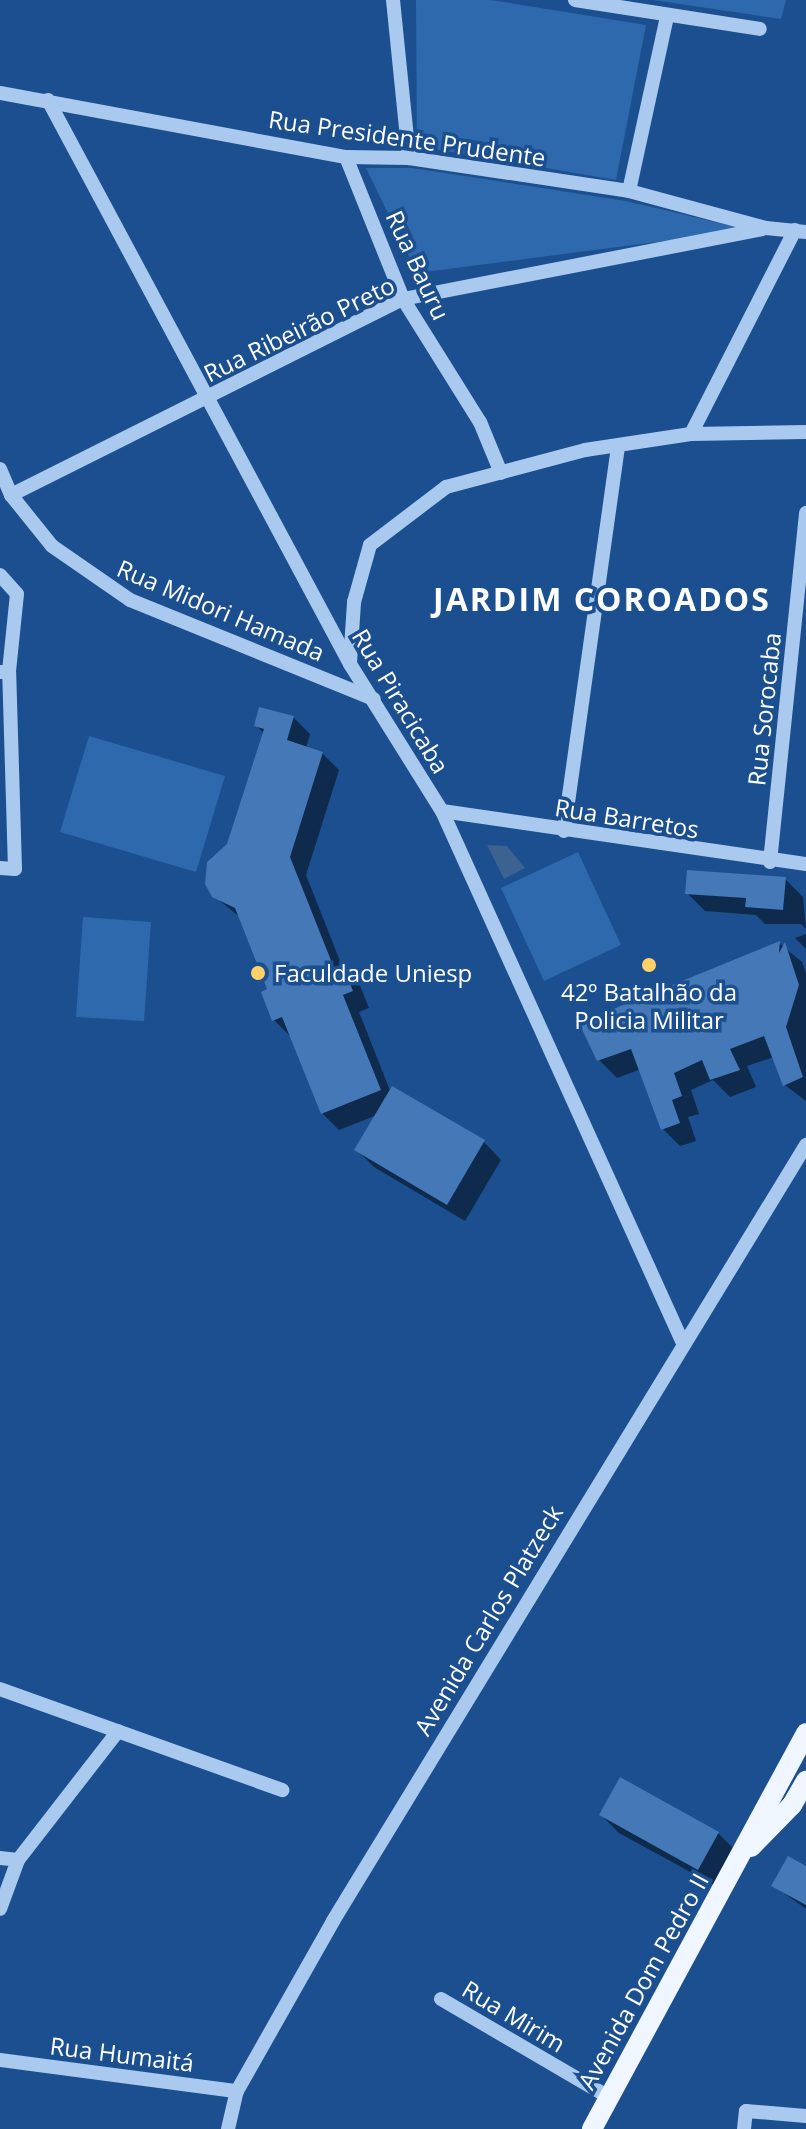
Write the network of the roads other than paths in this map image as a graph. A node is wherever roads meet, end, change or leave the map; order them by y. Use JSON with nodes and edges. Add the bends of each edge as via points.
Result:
{"nodes":[{"id":1,"x":393,"y":0,"type":"edge"},
{"id":2,"x":575,"y":0,"type":"edge"},
{"id":3,"x":667,"y":16,"type":"junction"},
{"id":4,"x":760,"y":29,"type":"dead end"},
{"id":5,"x":0,"y":93,"type":"edge"},
{"id":6,"x":48,"y":100,"type":"junction"},
{"id":7,"x":346,"y":157,"type":"junction"},
{"id":8,"x":409,"y":158,"type":"junction"},
{"id":9,"x":629,"y":191,"type":"junction"},
{"id":10,"x":766,"y":228,"type":"junction"},
{"id":11,"x":801,"y":231,"type":"edge"},
{"id":12,"x":403,"y":299,"type":"junction"},
{"id":13,"x":207,"y":399,"type":"junction"},
{"id":14,"x":806,"y":432,"type":"edge"},
{"id":15,"x":691,"y":434,"type":"junction"},
{"id":16,"x":618,"y":447,"type":"junction"},
{"id":17,"x":0,"y":469,"type":"edge"},
{"id":18,"x":501,"y":473,"type":"junction"},
{"id":19,"x":11,"y":495,"type":"junction"},
{"id":20,"x":806,"y":513,"type":"edge"},
{"id":21,"x":0,"y":575,"type":"edge"},
{"id":22,"x":350,"y":664,"type":"junction"},
{"id":23,"x":4,"y":672,"type":"edge"},
{"id":24,"x":377,"y":700,"type":"junction"},
{"id":25,"x":442,"y":811,"type":"junction"},
{"id":26,"x":564,"y":831,"type":"junction"},
{"id":27,"x":770,"y":862,"type":"junction"},
{"id":28,"x":806,"y":864,"type":"edge"},
{"id":29,"x":0,"y":868,"type":"edge"},
{"id":30,"x":806,"y":1145,"type":"edge"},
{"id":31,"x":682,"y":1341,"type":"junction"},
{"id":32,"x":0,"y":1689,"type":"edge"},
{"id":33,"x":118,"y":1731,"type":"junction"},
{"id":34,"x":806,"y":1733,"type":"edge"},
{"id":35,"x":806,"y":1781,"type":"edge"},
{"id":36,"x":282,"y":1790,"type":"dead end"},
{"id":37,"x":771,"y":1792,"type":"junction"},
{"id":38,"x":799,"y":1806,"type":"edge"},
{"id":39,"x":0,"y":1858,"type":"edge"},
{"id":40,"x":740,"y":1859,"type":"junction"},
{"id":41,"x":18,"y":1860,"type":"junction"},
{"id":42,"x":0,"y":1909,"type":"edge"},
{"id":43,"x":441,"y":1999,"type":"dead end"},
{"id":44,"x":0,"y":2060,"type":"edge"},
{"id":45,"x":237,"y":2091,"type":"junction"},
{"id":46,"x":607,"y":2096,"type":"junction"},
{"id":47,"x":806,"y":2116,"type":"edge"},
{"id":48,"x":228,"y":2129,"type":"edge"},
{"id":49,"x":592,"y":2129,"type":"edge"},
{"id":50,"x":744,"y":2129,"type":"edge"}],
"edges":[{"from":1,"to":8,"type":"street"},
{"from":2,"to":3,"type":"street"},
{"from":3,"to":4,"type":"street"},
{"from":3,"to":9,"type":"street"},
{"from":5,"to":6,"type":"street","name":"Rua Presidente Prudente"},
{"from":6,"to":7,"type":"street","name":"Rua Presidente Prudente"},
{"from":6,"to":13,"type":"street","name":"Rua Piracicaba"},
{"from":7,"to":8,"type":"street","name":"Rua Presidente Prudente"},
{"from":7,"to":12,"type":"street","name":"Rua Bauru"},
{"from":8,"to":9,"type":"street","name":"Rua Presidente Prudente"},
{"from":9,"to":10,"type":"street","name":"Rua Presidente Prudente"},
{"from":10,"to":11,"type":"street","name":"Rua Presidente Prudente"},
{"from":10,"to":12,"type":"street","name":"Rua Ribeirão Preto"},
{"from":11,"to":15,"type":"street"},
{"from":12,"to":13,"type":"street","name":"Rua Ribeirão Preto"},
{"from":12,"to":18,"type":"street","name":"Rua Bauru","via":[[480,422]]},
{"from":13,"to":19,"type":"street","name":"Rua Ribeirão Preto"},
{"from":13,"to":22,"type":"street","name":"Rua Piracicaba"},
{"from":14,"to":15,"type":"street"},
{"from":15,"to":16,"type":"street"},
{"from":16,"to":18,"type":"street","via":[[585,450]]},
{"from":16,"to":26,"type":"street"},
{"from":17,"to":19,"type":"street","name":"Rua Midori Hamada"},
{"from":18,"to":22,"type":"street","via":[[446,487],[370,545],[354,602]]},
{"from":19,"to":24,"type":"street","name":"Rua Midori Hamada","via":[[52,546],[130,600]]},
{"from":20,"to":27,"type":"street","name":"Rua Sorocaba"},
{"from":21,"to":23,"type":"street","via":[[17,594]]},
{"from":22,"to":24,"type":"street","name":"Rua Piracicaba"},
{"from":23,"to":29,"type":"street","via":[[15,869]]},
{"from":24,"to":25,"type":"street","name":"Rua Piracicaba"},
{"from":25,"to":26,"type":"street","name":"Rua Barretos"},
{"from":25,"to":31,"type":"street","name":"Rua Piracicaba"},
{"from":26,"to":27,"type":"street","name":"Rua Barretos"},
{"from":27,"to":28,"type":"street","name":"Rua Barretos"},
{"from":30,"to":31,"type":"street","name":"Avenida Carlos Platzeck"},
{"from":31,"to":45,"type":"street","name":"Avenida Carlos Platzeck","via":[[333,1921]]},
{"from":32,"to":33,"type":"street"},
{"from":33,"to":36,"type":"street"},
{"from":33,"to":41,"type":"street"},
{"from":34,"to":37,"type":"main road","name":"Avenida Dom Pedro II"},
{"from":35,"to":38,"type":"main road","name":"Avenida Dom Pedro II"},
{"from":37,"to":38,"type":"street"},
{"from":37,"to":40,"type":"main road","name":"Avenida Dom Pedro II"},
{"from":38,"to":40,"type":"main road","name":"Avenida Dom Pedro II"},
{"from":39,"to":41,"type":"street"},
{"from":40,"to":46,"type":"main road","name":"Avenida Dom Pedro II"},
{"from":41,"to":42,"type":"street"},
{"from":43,"to":46,"type":"street","name":"Rua Mirim"},
{"from":44,"to":45,"type":"street","name":"Rua Humaitá"},
{"from":45,"to":48,"type":"street","name":"Avenida Carlos Platzeck"},
{"from":46,"to":49,"type":"main road","name":"Avenida Dom Pedro II"},
{"from":47,"to":50,"type":"street","via":[[746,2111]]}]}
